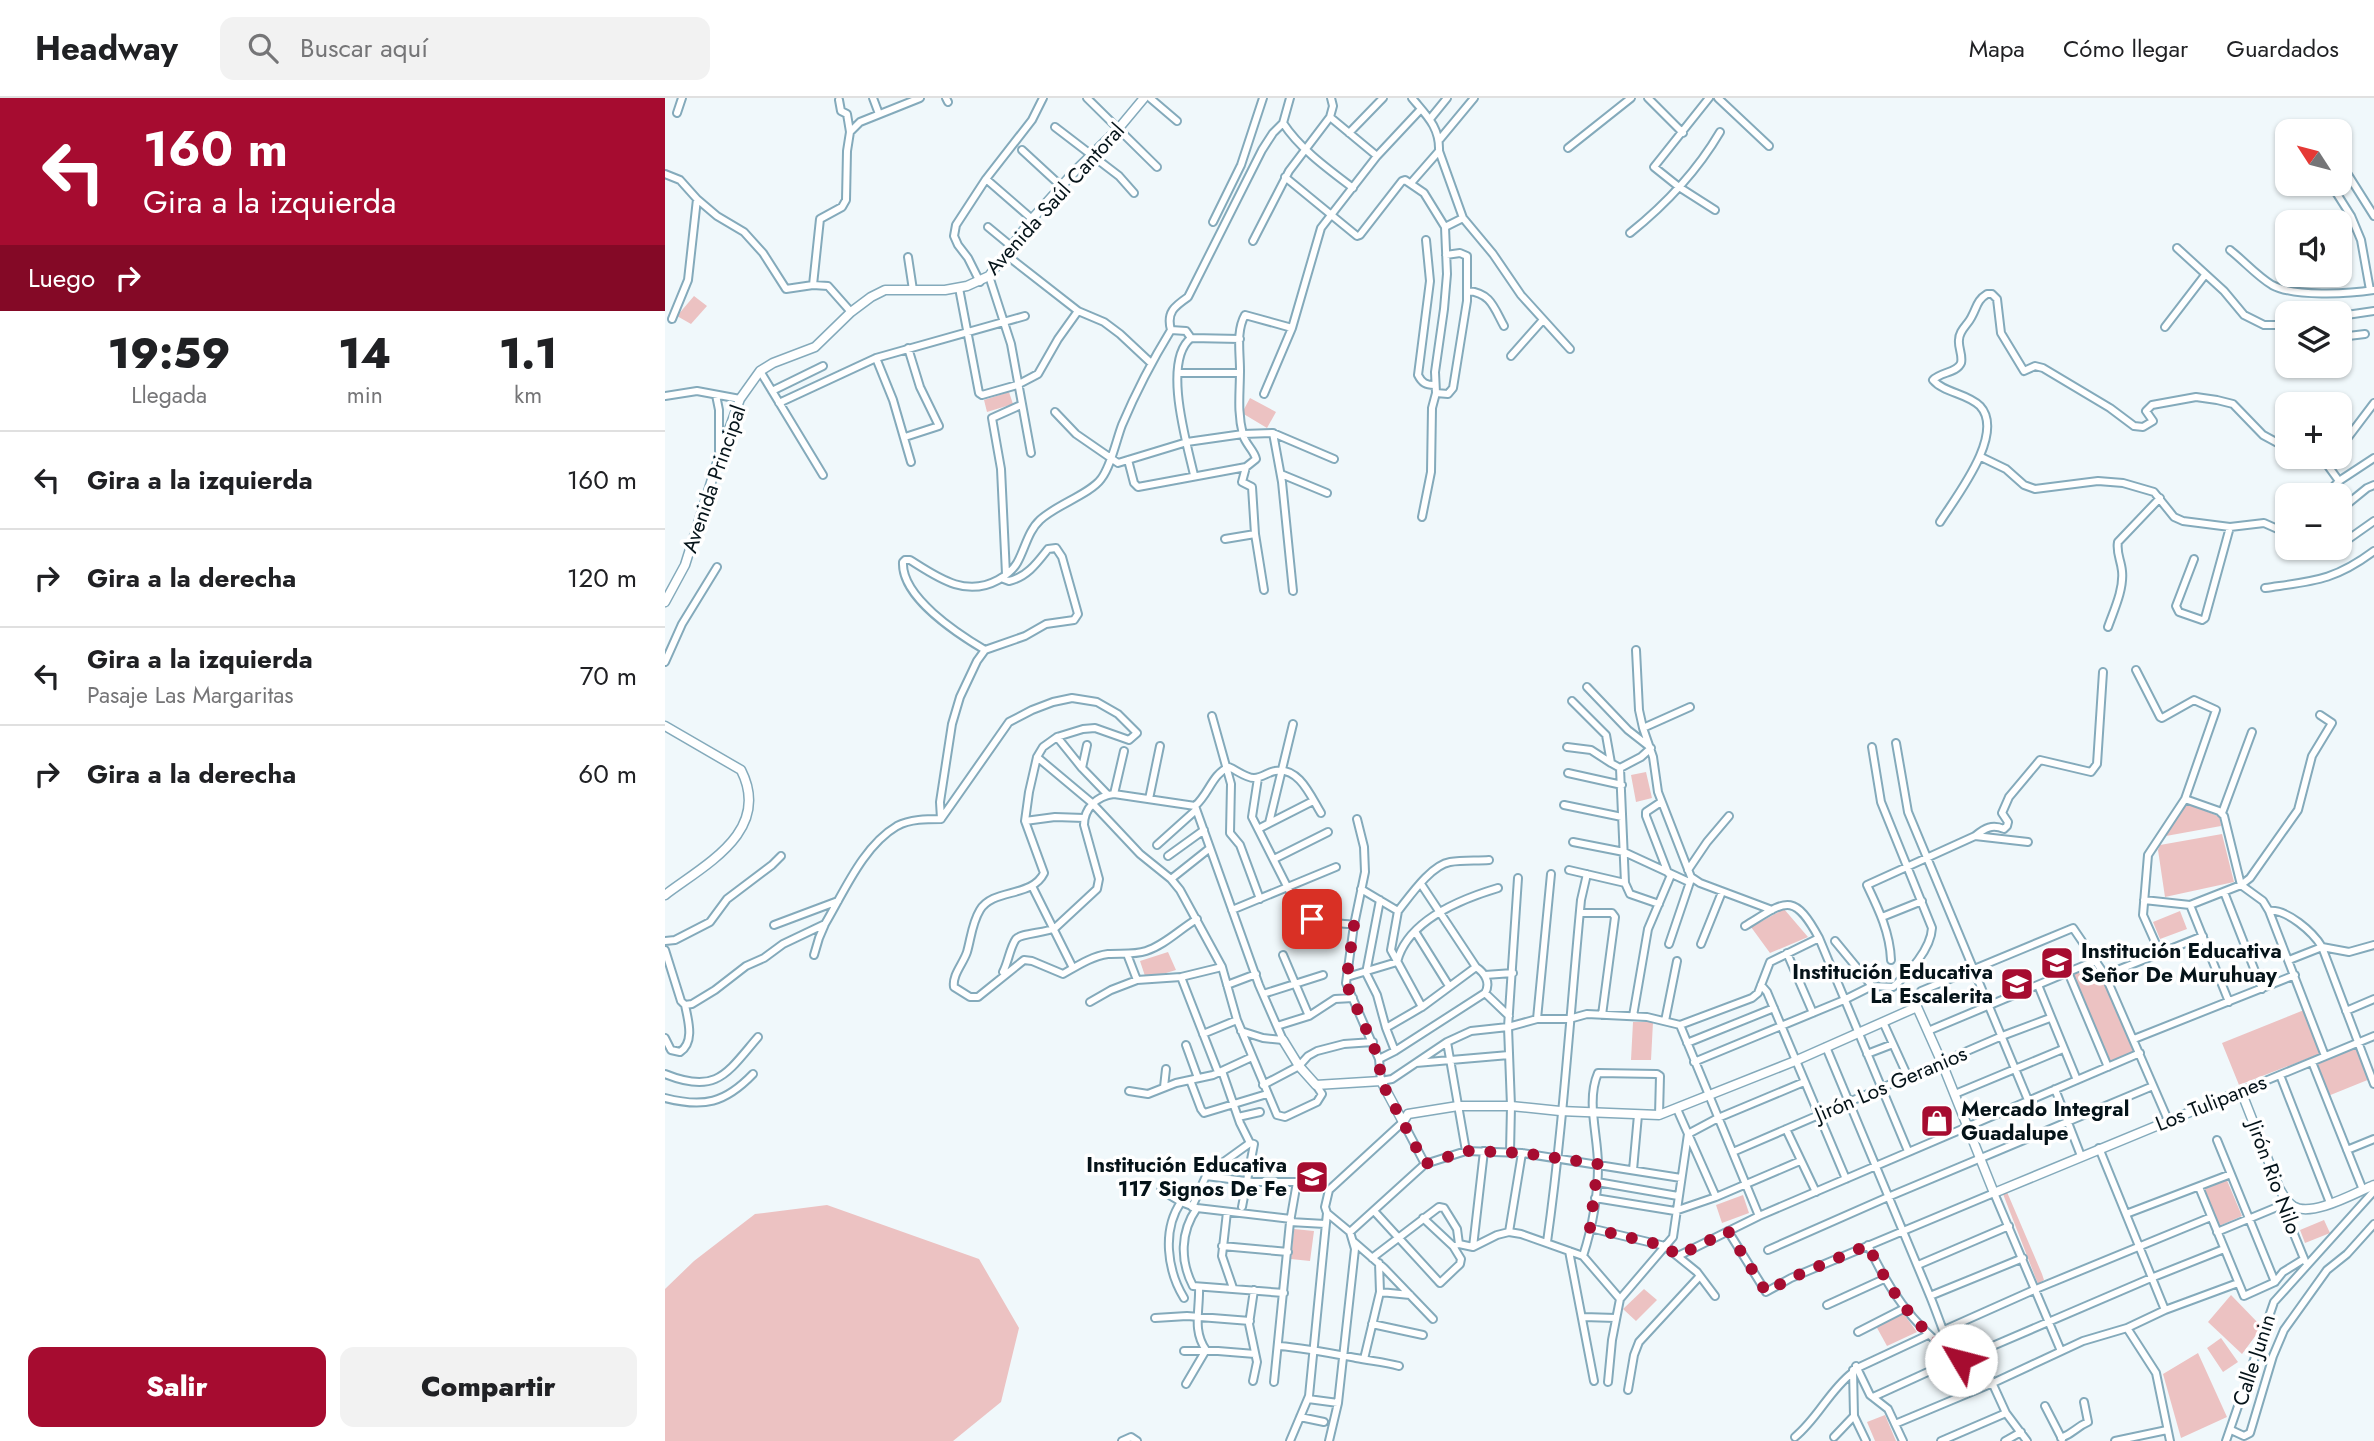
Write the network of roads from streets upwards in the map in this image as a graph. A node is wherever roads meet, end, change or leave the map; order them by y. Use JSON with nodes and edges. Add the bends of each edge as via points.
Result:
{"nodes":[{"id":1,"x":682,"y":98,"type":"edge"},
{"id":2,"x":873,"y":98,"type":"edge"},
{"id":3,"x":920,"y":98,"type":"edge"},
{"id":4,"x":1043,"y":98,"type":"edge"},
{"id":5,"x":1087,"y":98,"type":"edge"},
{"id":6,"x":1144,"y":98,"type":"edge"},
{"id":7,"x":1150,"y":98,"type":"edge"},
{"id":8,"x":1263,"y":98,"type":"edge"},
{"id":9,"x":1290,"y":98,"type":"edge"},
{"id":10,"x":1331,"y":98,"type":"edge"},
{"id":11,"x":1383,"y":98,"type":"edge"},
{"id":12,"x":1412,"y":98,"type":"edge"},
{"id":13,"x":1447,"y":98,"type":"edge"},
{"id":14,"x":1474,"y":98,"type":"edge"},
{"id":15,"x":1631,"y":98,"type":"edge"},
{"id":16,"x":1648,"y":98,"type":"edge"},
{"id":17,"x":1709,"y":98,"type":"edge"},
{"id":18,"x":1718,"y":98,"type":"edge"},
{"id":19,"x":839,"y":100,"type":"edge"},
{"id":20,"x":910,"y":100,"type":"edge"},
{"id":21,"x":1421,"y":109,"type":"junction"},
{"id":22,"x":677,"y":113,"type":"dead end"},
{"id":23,"x":879,"y":114,"type":"junction"},
{"id":24,"x":1330,"y":117,"type":"junction"},
{"id":25,"x":1430,"y":119,"type":"junction"},
{"id":26,"x":1177,"y":121,"type":"dead end"},
{"id":27,"x":1283,"y":123,"type":"junction"},
{"id":28,"x":1055,"y":127,"type":"dead end"},
{"id":29,"x":1119,"y":128,"type":"junction"},
{"id":30,"x":850,"y":132,"type":"junction"},
{"id":31,"x":1720,"y":132,"type":"dead end"},
{"id":32,"x":1349,"y":133,"type":"junction"},
{"id":33,"x":1683,"y":133,"type":"junction"},
{"id":34,"x":1440,"y":139,"type":"junction"},
{"id":35,"x":1769,"y":146,"type":"dead end"},
{"id":36,"x":1306,"y":148,"type":"junction"},
{"id":37,"x":1568,"y":148,"type":"dead end"},
{"id":38,"x":1022,"y":150,"type":"dead end"},
{"id":39,"x":1439,"y":151,"type":"junction"},
{"id":40,"x":1092,"y":154,"type":"junction"},
{"id":41,"x":1377,"y":156,"type":"junction"},
{"id":42,"x":1157,"y":167,"type":"dead end"},
{"id":43,"x":665,"y":174,"type":"edge"},
{"id":44,"x":1285,"y":177,"type":"junction"},
{"id":45,"x":986,"y":179,"type":"junction"},
{"id":46,"x":2352,"y":181,"type":"edge"},
{"id":47,"x":1411,"y":183,"type":"junction"},
{"id":48,"x":1061,"y":186,"type":"junction"},
{"id":49,"x":1679,"y":187,"type":"junction"},
{"id":50,"x":1353,"y":188,"type":"junction"},
{"id":51,"x":1134,"y":192,"type":"dead end"},
{"id":52,"x":2338,"y":196,"type":"edge"},
{"id":53,"x":697,"y":199,"type":"junction"},
{"id":54,"x":1715,"y":210,"type":"dead end"},
{"id":55,"x":1331,"y":215,"type":"junction"},
{"id":56,"x":2374,"y":216,"type":"edge"},
{"id":57,"x":1463,"y":218,"type":"junction"},
{"id":58,"x":1032,"y":219,"type":"junction"},
{"id":59,"x":1213,"y":222,"type":"dead end"},
{"id":60,"x":988,"y":227,"type":"dead end"},
{"id":61,"x":1445,"y":227,"type":"junction"},
{"id":62,"x":1630,"y":233,"type":"dead end"},
{"id":63,"x":1426,"y":240,"type":"dead end"},
{"id":64,"x":1253,"y":241,"type":"dead end"},
{"id":65,"x":1011,"y":246,"type":"junction"},
{"id":66,"x":2177,"y":248,"type":"dead end"},
{"id":67,"x":2230,"y":250,"type":"dead end"},
{"id":68,"x":1005,"y":254,"type":"junction"},
{"id":69,"x":1446,"y":255,"type":"junction"},
{"id":70,"x":908,"y":257,"type":"dead end"},
{"id":71,"x":2205,"y":275,"type":"junction"},
{"id":72,"x":989,"y":276,"type":"junction"},
{"id":73,"x":979,"y":282,"type":"junction"},
{"id":74,"x":813,"y":285,"type":"junction"},
{"id":75,"x":959,"y":288,"type":"junction"},
{"id":76,"x":913,"y":290,"type":"junction"},
{"id":77,"x":2372,"y":290,"type":"edge"},
{"id":78,"x":1468,"y":291,"type":"junction"},
{"id":79,"x":1078,"y":312,"type":"junction"},
{"id":80,"x":2374,"y":312,"type":"edge"},
{"id":81,"x":851,"y":313,"type":"junction"},
{"id":82,"x":2352,"y":315,"type":"edge"},
{"id":83,"x":1025,"y":316,"type":"dead end"},
{"id":84,"x":672,"y":319,"type":"dead end"},
{"id":85,"x":1542,"y":321,"type":"junction"},
{"id":86,"x":1003,"y":323,"type":"junction"},
{"id":87,"x":2275,"y":325,"type":"edge"},
{"id":88,"x":1504,"y":326,"type":"dead end"},
{"id":89,"x":2165,"y":327,"type":"dead end"},
{"id":90,"x":1293,"y":328,"type":"junction"},
{"id":91,"x":968,"y":330,"type":"junction"},
{"id":92,"x":1171,"y":330,"type":"junction"},
{"id":93,"x":2365,"y":334,"type":"dead end"},
{"id":94,"x":2352,"y":336,"type":"edge"},
{"id":95,"x":1191,"y":338,"type":"junction"},
{"id":96,"x":1240,"y":339,"type":"junction"},
{"id":97,"x":908,"y":348,"type":"junction"},
{"id":98,"x":1570,"y":349,"type":"dead end"},
{"id":99,"x":1511,"y":356,"type":"dead end"},
{"id":100,"x":876,"y":358,"type":"junction"},
{"id":101,"x":773,"y":363,"type":"joint"},
{"id":102,"x":1151,"y":363,"type":"junction"},
{"id":103,"x":823,"y":366,"type":"dead end"},
{"id":104,"x":761,"y":371,"type":"junction"},
{"id":105,"x":1178,"y":373,"type":"junction"},
{"id":106,"x":1240,"y":373,"type":"junction"},
{"id":107,"x":1017,"y":385,"type":"junction"},
{"id":108,"x":1434,"y":385,"type":"junction"},
{"id":109,"x":772,"y":391,"type":"junction"},
{"id":110,"x":1436,"y":393,"type":"junction"},
{"id":111,"x":716,"y":394,"type":"junction"},
{"id":112,"x":1264,"y":394,"type":"dead end"},
{"id":113,"x":665,"y":396,"type":"edge"},
{"id":114,"x":740,"y":399,"type":"junction"},
{"id":115,"x":779,"y":402,"type":"junction"},
{"id":116,"x":2374,"y":403,"type":"edge"},
{"id":117,"x":1021,"y":405,"type":"junction"},
{"id":118,"x":1055,"y":412,"type":"dead end"},
{"id":119,"x":2352,"y":432,"type":"edge"},
{"id":120,"x":1273,"y":433,"type":"junction"},
{"id":121,"x":1243,"y":434,"type":"junction"},
{"id":122,"x":905,"y":437,"type":"junction"},
{"id":123,"x":1187,"y":442,"type":"junction"},
{"id":124,"x":2275,"y":442,"type":"edge"},
{"id":125,"x":1031,"y":453,"type":"dead end"},
{"id":126,"x":719,"y":457,"type":"junction"},
{"id":127,"x":1981,"y":457,"type":"junction"},
{"id":128,"x":1109,"y":458,"type":"junction"},
{"id":129,"x":2374,"y":458,"type":"edge"},
{"id":130,"x":1334,"y":459,"type":"dead end"},
{"id":131,"x":1128,"y":460,"type":"junction"},
{"id":132,"x":911,"y":462,"type":"dead end"},
{"id":133,"x":1246,"y":467,"type":"junction"},
{"id":134,"x":2330,"y":469,"type":"edge"},
{"id":135,"x":1281,"y":474,"type":"junction"},
{"id":136,"x":823,"y":475,"type":"dead end"},
{"id":137,"x":1194,"y":475,"type":"junction"},
{"id":138,"x":2339,"y":481,"type":"joint"},
{"id":139,"x":2374,"y":485,"type":"edge"},
{"id":140,"x":1327,"y":493,"type":"dead end"},
{"id":141,"x":2160,"y":498,"type":"junction"},
{"id":142,"x":2352,"y":500,"type":"edge"},
{"id":143,"x":1422,"y":517,"type":"dead end"},
{"id":144,"x":2374,"y":521,"type":"edge"},
{"id":145,"x":1940,"y":522,"type":"dead end"},
{"id":146,"x":2230,"y":527,"type":"junction"},
{"id":147,"x":2275,"y":528,"type":"edge"},
{"id":148,"x":1255,"y":534,"type":"junction"},
{"id":149,"x":2352,"y":537,"type":"edge"},
{"id":150,"x":1225,"y":539,"type":"dead end"},
{"id":151,"x":2374,"y":551,"type":"edge"},
{"id":152,"x":2194,"y":559,"type":"dead end"},
{"id":153,"x":717,"y":567,"type":"dead end"},
{"id":154,"x":1004,"y":576,"type":"junction"},
{"id":155,"x":2265,"y":588,"type":"dead end"},
{"id":156,"x":1264,"y":590,"type":"dead end"},
{"id":157,"x":1293,"y":591,"type":"dead end"},
{"id":158,"x":665,"y":602,"type":"edge"},
{"id":159,"x":2108,"y":627,"type":"dead end"},
{"id":160,"x":985,"y":650,"type":"junction"},
{"id":161,"x":1636,"y":650,"type":"dead end"},
{"id":162,"x":665,"y":662,"type":"edge"},
{"id":163,"x":2136,"y":670,"type":"dead end"},
{"id":164,"x":2102,"y":672,"type":"dead end"},
{"id":165,"x":1587,"y":687,"type":"dead end"},
{"id":166,"x":1572,"y":701,"type":"dead end"},
{"id":167,"x":1690,"y":707,"type":"dead end"},
{"id":168,"x":2320,"y":715,"type":"dead end"},
{"id":169,"x":1212,"y":716,"type":"dead end"},
{"id":170,"x":1293,"y":724,"type":"dead end"},
{"id":171,"x":665,"y":726,"type":"edge"},
{"id":172,"x":1643,"y":729,"type":"junction"},
{"id":173,"x":2252,"y":732,"type":"dead end"},
{"id":174,"x":1057,"y":737,"type":"junction"},
{"id":175,"x":1896,"y":743,"type":"dead end"},
{"id":176,"x":1087,"y":745,"type":"dead end"},
{"id":177,"x":1160,"y":746,"type":"dead end"},
{"id":178,"x":1567,"y":747,"type":"dead end"},
{"id":179,"x":1872,"y":747,"type":"dead end"},
{"id":180,"x":1651,"y":748,"type":"junction"},
{"id":181,"x":1124,"y":751,"type":"dead end"},
{"id":182,"x":1037,"y":757,"type":"junction"},
{"id":183,"x":1611,"y":763,"type":"junction"},
{"id":184,"x":1082,"y":768,"type":"junction"},
{"id":185,"x":1227,"y":768,"type":"junction"},
{"id":186,"x":1620,"y":768,"type":"junction"},
{"id":187,"x":1281,"y":771,"type":"junction"},
{"id":188,"x":1568,"y":773,"type":"dead end"},
{"id":189,"x":1258,"y":778,"type":"junction"},
{"id":190,"x":1622,"y":785,"type":"junction"},
{"id":191,"x":1111,"y":794,"type":"junction"},
{"id":192,"x":1149,"y":799,"type":"junction"},
{"id":193,"x":2185,"y":799,"type":"junction"},
{"id":194,"x":1314,"y":801,"type":"junction"},
{"id":195,"x":1661,"y":802,"type":"junction"},
{"id":196,"x":1092,"y":803,"type":"junction"},
{"id":197,"x":1564,"y":805,"type":"dead end"},
{"id":198,"x":1196,"y":808,"type":"junction"},
{"id":199,"x":1321,"y":813,"type":"dead end"},
{"id":200,"x":2222,"y":813,"type":"junction"},
{"id":201,"x":1729,"y":816,"type":"dead end"},
{"id":202,"x":1622,"y":817,"type":"junction"},
{"id":203,"x":1084,"y":818,"type":"junction"},
{"id":204,"x":941,"y":819,"type":"junction"},
{"id":205,"x":1357,"y":819,"type":"dead end"},
{"id":206,"x":1025,"y":821,"type":"junction"},
{"id":207,"x":1269,"y":823,"type":"junction"},
{"id":208,"x":1258,"y":829,"type":"junction"},
{"id":209,"x":1204,"y":830,"type":"junction"},
{"id":210,"x":1328,"y":832,"type":"dead end"},
{"id":211,"x":1975,"y":836,"type":"junction"},
{"id":212,"x":1573,"y":842,"type":"dead end"},
{"id":213,"x":2028,"y":842,"type":"dead end"},
{"id":214,"x":1157,"y":845,"type":"dead end"},
{"id":215,"x":1210,"y":848,"type":"junction"},
{"id":216,"x":1624,"y":852,"type":"junction"},
{"id":217,"x":781,"y":856,"type":"dead end"},
{"id":218,"x":1168,"y":856,"type":"dead end"},
{"id":219,"x":1928,"y":857,"type":"junction"},
{"id":220,"x":1274,"y":859,"type":"junction"},
{"id":221,"x":1489,"y":860,"type":"dead end"},
{"id":222,"x":1336,"y":867,"type":"dead end"},
{"id":223,"x":1908,"y":869,"type":"junction"},
{"id":224,"x":1569,"y":870,"type":"dead end"},
{"id":225,"x":1688,"y":870,"type":"junction"},
{"id":226,"x":1551,"y":874,"type":"dead end"},
{"id":227,"x":1587,"y":874,"type":"junction"},
{"id":228,"x":1670,"y":874,"type":"junction"},
{"id":229,"x":1518,"y":878,"type":"dead end"},
{"id":230,"x":1171,"y":879,"type":"junction"},
{"id":231,"x":1690,"y":880,"type":"junction"},
{"id":232,"x":1625,"y":883,"type":"junction"},
{"id":233,"x":1421,"y":884,"type":"junction"},
{"id":234,"x":2241,"y":885,"type":"junction"},
{"id":235,"x":1032,"y":886,"type":"junction"},
{"id":236,"x":1289,"y":887,"type":"junction"},
{"id":237,"x":1498,"y":888,"type":"dead end"},
{"id":238,"x":1361,"y":889,"type":"junction"},
{"id":239,"x":1722,"y":892,"type":"junction"},
{"id":240,"x":2224,"y":892,"type":"junction"},
{"id":241,"x":665,"y":895,"type":"edge"},
{"id":242,"x":1260,"y":899,"type":"junction"},
{"id":243,"x":1380,"y":900,"type":"junction"},
{"id":244,"x":2144,"y":900,"type":"junction"},
{"id":245,"x":839,"y":901,"type":"junction"},
{"id":246,"x":1922,"y":901,"type":"junction"},
{"id":247,"x":1659,"y":904,"type":"junction"},
{"id":248,"x":2190,"y":905,"type":"junction"},
{"id":249,"x":1232,"y":910,"type":"junction"},
{"id":250,"x":1772,"y":910,"type":"junction"},
{"id":251,"x":1398,"y":911,"type":"junction"},
{"id":252,"x":2269,"y":911,"type":"junction"},
{"id":253,"x":1439,"y":912,"type":"junction"},
{"id":254,"x":1580,"y":913,"type":"junction"},
{"id":255,"x":1882,"y":917,"type":"junction"},
{"id":256,"x":1197,"y":919,"type":"junction"},
{"id":257,"x":774,"y":925,"type":"dead end"},
{"id":258,"x":825,"y":925,"type":"junction"},
{"id":259,"x":1354,"y":925,"type":"junction"},
{"id":260,"x":1745,"y":926,"type":"dead end"},
{"id":261,"x":1055,"y":928,"type":"junction"},
{"id":262,"x":1416,"y":933,"type":"junction"},
{"id":263,"x":2203,"y":936,"type":"junction"},
{"id":264,"x":1819,"y":938,"type":"junction"},
{"id":265,"x":665,"y":941,"type":"edge"},
{"id":266,"x":1835,"y":941,"type":"dead end"},
{"id":267,"x":1669,"y":944,"type":"dead end"},
{"id":268,"x":1701,"y":944,"type":"dead end"},
{"id":269,"x":2374,"y":945,"type":"edge"},
{"id":270,"x":2322,"y":947,"type":"junction"},
{"id":271,"x":665,"y":950,"type":"edge"},
{"id":272,"x":1787,"y":953,"type":"junction"},
{"id":273,"x":2160,"y":953,"type":"junction"},
{"id":274,"x":1127,"y":954,"type":"junction"},
{"id":275,"x":814,"y":955,"type":"dead end"},
{"id":276,"x":1283,"y":955,"type":"dead end"},
{"id":277,"x":1891,"y":960,"type":"dead end"},
{"id":278,"x":2097,"y":960,"type":"junction"},
{"id":279,"x":2289,"y":960,"type":"junction"},
{"id":280,"x":1677,"y":961,"type":"dead end"},
{"id":281,"x":1397,"y":962,"type":"junction"},
{"id":282,"x":1222,"y":967,"type":"junction"},
{"id":283,"x":1476,"y":967,"type":"junction"},
{"id":284,"x":1073,"y":968,"type":"junction"},
{"id":285,"x":1975,"y":969,"type":"junction"},
{"id":286,"x":2068,"y":972,"type":"junction"},
{"id":287,"x":1366,"y":973,"type":"junction"},
{"id":288,"x":1513,"y":973,"type":"junction"},
{"id":289,"x":1256,"y":974,"type":"junction"},
{"id":290,"x":1323,"y":975,"type":"dead end"},
{"id":291,"x":1485,"y":975,"type":"junction"},
{"id":292,"x":2105,"y":975,"type":"junction"},
{"id":293,"x":2295,"y":975,"type":"junction"},
{"id":294,"x":1001,"y":977,"type":"junction"},
{"id":295,"x":1181,"y":977,"type":"junction"},
{"id":296,"x":1347,"y":977,"type":"junction"},
{"id":297,"x":1137,"y":980,"type":"junction"},
{"id":298,"x":1227,"y":985,"type":"junction"},
{"id":299,"x":1296,"y":985,"type":"junction"},
{"id":300,"x":1761,"y":985,"type":"junction"},
{"id":301,"x":2038,"y":985,"type":"junction"},
{"id":302,"x":1449,"y":986,"type":"junction"},
{"id":303,"x":1872,"y":986,"type":"junction"},
{"id":304,"x":2262,"y":989,"type":"junction"},
{"id":305,"x":1485,"y":993,"type":"junction"},
{"id":306,"x":1263,"y":994,"type":"junction"},
{"id":307,"x":1353,"y":998,"type":"junction"},
{"id":308,"x":2374,"y":999,"type":"edge"},
{"id":309,"x":1844,"y":1000,"type":"junction"},
{"id":310,"x":1090,"y":1002,"type":"dead end"},
{"id":311,"x":2229,"y":1002,"type":"junction"},
{"id":312,"x":685,"y":1005,"type":"junction"},
{"id":313,"x":1990,"y":1005,"type":"junction"},
{"id":314,"x":1422,"y":1007,"type":"junction"},
{"id":315,"x":1917,"y":1007,"type":"junction"},
{"id":316,"x":1774,"y":1008,"type":"junction"},
{"id":317,"x":2346,"y":1011,"type":"junction"},
{"id":318,"x":1813,"y":1013,"type":"junction"},
{"id":319,"x":1602,"y":1015,"type":"junction"},
{"id":320,"x":1309,"y":1016,"type":"junction"},
{"id":321,"x":1509,"y":1016,"type":"junction"},
{"id":322,"x":1633,"y":1016,"type":"junction"},
{"id":323,"x":1569,"y":1018,"type":"junction"},
{"id":324,"x":2050,"y":1018,"type":"junction"},
{"id":325,"x":1537,"y":1019,"type":"junction"},
{"id":326,"x":1237,"y":1020,"type":"junction"},
{"id":327,"x":1665,"y":1021,"type":"junction"},
{"id":328,"x":1883,"y":1022,"type":"junction"},
{"id":329,"x":1680,"y":1025,"type":"junction"},
{"id":330,"x":1277,"y":1026,"type":"junction"},
{"id":331,"x":1781,"y":1026,"type":"junction"},
{"id":332,"x":1508,"y":1027,"type":"junction"},
{"id":333,"x":1385,"y":1028,"type":"junction"},
{"id":334,"x":1241,"y":1031,"type":"junction"},
{"id":335,"x":1928,"y":1031,"type":"junction"},
{"id":336,"x":1859,"y":1033,"type":"junction"},
{"id":337,"x":1203,"y":1034,"type":"junction"},
{"id":338,"x":2002,"y":1036,"type":"junction"},
{"id":339,"x":758,"y":1037,"type":"dead end"},
{"id":340,"x":2374,"y":1037,"type":"edge"},
{"id":341,"x":665,"y":1038,"type":"edge"},
{"id":342,"x":2134,"y":1039,"type":"junction"},
{"id":343,"x":1283,"y":1040,"type":"junction"},
{"id":344,"x":1373,"y":1042,"type":"junction"},
{"id":345,"x":1447,"y":1042,"type":"junction"},
{"id":346,"x":1687,"y":1043,"type":"junction"},
{"id":347,"x":2358,"y":1043,"type":"junction"},
{"id":348,"x":1893,"y":1044,"type":"junction"},
{"id":349,"x":1186,"y":1045,"type":"dead end"},
{"id":350,"x":1826,"y":1047,"type":"junction"},
{"id":351,"x":2063,"y":1049,"type":"junction"},
{"id":352,"x":1395,"y":1051,"type":"junction"},
{"id":353,"x":2140,"y":1053,"type":"junction"},
{"id":354,"x":1867,"y":1054,"type":"junction"},
{"id":355,"x":1509,"y":1055,"type":"junction"},
{"id":356,"x":2325,"y":1056,"type":"junction"},
{"id":357,"x":1252,"y":1057,"type":"junction"},
{"id":358,"x":1379,"y":1059,"type":"junction"},
{"id":359,"x":1450,"y":1061,"type":"junction"},
{"id":360,"x":1795,"y":1061,"type":"junction"},
{"id":361,"x":1694,"y":1062,"type":"junction"},
{"id":362,"x":2312,"y":1062,"type":"junction"},
{"id":363,"x":1414,"y":1063,"type":"junction"},
{"id":364,"x":1943,"y":1063,"type":"junction"},
{"id":365,"x":1299,"y":1066,"type":"junction"},
{"id":366,"x":2108,"y":1067,"type":"junction"},
{"id":367,"x":2015,"y":1068,"type":"junction"},
{"id":368,"x":1166,"y":1069,"type":"dead end"},
{"id":369,"x":1220,"y":1071,"type":"junction"},
{"id":370,"x":665,"y":1074,"type":"edge"},
{"id":371,"x":753,"y":1074,"type":"dead end"},
{"id":372,"x":2280,"y":1075,"type":"junction"},
{"id":373,"x":1908,"y":1077,"type":"junction"},
{"id":374,"x":1198,"y":1078,"type":"junction"},
{"id":375,"x":1190,"y":1080,"type":"junction"},
{"id":376,"x":2077,"y":1080,"type":"junction"},
{"id":377,"x":1381,"y":1081,"type":"junction"},
{"id":378,"x":1804,"y":1082,"type":"junction"},
{"id":379,"x":2374,"y":1084,"type":"edge"},
{"id":380,"x":1263,"y":1085,"type":"junction"},
{"id":381,"x":1316,"y":1085,"type":"junction"},
{"id":382,"x":2154,"y":1086,"type":"junction"},
{"id":383,"x":1164,"y":1087,"type":"junction"},
{"id":384,"x":1880,"y":1088,"type":"junction"},
{"id":385,"x":2055,"y":1089,"type":"junction"},
{"id":386,"x":1129,"y":1091,"type":"dead end"},
{"id":387,"x":2241,"y":1091,"type":"junction"},
{"id":388,"x":1267,"y":1094,"type":"junction"},
{"id":389,"x":1955,"y":1094,"type":"junction"},
{"id":390,"x":1707,"y":1096,"type":"junction"},
{"id":391,"x":665,"y":1098,"type":"edge"},
{"id":392,"x":2028,"y":1100,"type":"junction"},
{"id":393,"x":1848,"y":1101,"type":"junction"},
{"id":394,"x":1234,"y":1105,"type":"junction"},
{"id":395,"x":1458,"y":1106,"type":"junction"},
{"id":396,"x":1511,"y":1106,"type":"junction"},
{"id":397,"x":1677,"y":1109,"type":"junction"},
{"id":398,"x":1560,"y":1111,"type":"junction"},
{"id":399,"x":1260,"y":1112,"type":"dead end"},
{"id":400,"x":1593,"y":1113,"type":"junction"},
{"id":401,"x":1638,"y":1115,"type":"junction"},
{"id":402,"x":1659,"y":1115,"type":"junction"},
{"id":403,"x":1818,"y":1115,"type":"junction"},
{"id":404,"x":1238,"y":1117,"type":"junction"},
{"id":405,"x":1718,"y":1118,"type":"junction"},
{"id":406,"x":2168,"y":1120,"type":"junction"},
{"id":407,"x":1403,"y":1122,"type":"junction"},
{"id":408,"x":2068,"y":1122,"type":"junction"},
{"id":409,"x":1967,"y":1127,"type":"junction"},
{"id":410,"x":1786,"y":1129,"type":"junction"},
{"id":411,"x":1688,"y":1134,"type":"junction"},
{"id":412,"x":2374,"y":1139,"type":"edge"},
{"id":413,"x":2217,"y":1140,"type":"dead end"},
{"id":414,"x":1250,"y":1143,"type":"junction"},
{"id":415,"x":2099,"y":1148,"type":"junction"},
{"id":416,"x":2347,"y":1150,"type":"junction"},
{"id":417,"x":1466,"y":1151,"type":"junction"},
{"id":418,"x":1483,"y":1151,"type":"junction"},
{"id":419,"x":1908,"y":1151,"type":"junction"},
{"id":420,"x":1510,"y":1152,"type":"junction"},
{"id":421,"x":1733,"y":1152,"type":"junction"},
{"id":422,"x":1523,"y":1153,"type":"junction"},
{"id":423,"x":2081,"y":1156,"type":"junction"},
{"id":424,"x":1558,"y":1159,"type":"junction"},
{"id":425,"x":1979,"y":1159,"type":"junction"},
{"id":426,"x":1800,"y":1161,"type":"junction"},
{"id":427,"x":1425,"y":1164,"type":"junction"},
{"id":428,"x":1598,"y":1164,"type":"junction"},
{"id":429,"x":1876,"y":1166,"type":"junction"},
{"id":430,"x":1633,"y":1170,"type":"junction"},
{"id":431,"x":2231,"y":1174,"type":"junction"},
{"id":432,"x":1206,"y":1176,"type":"junction"},
{"id":433,"x":1681,"y":1178,"type":"junction"},
{"id":434,"x":1846,"y":1179,"type":"junction"},
{"id":435,"x":1246,"y":1181,"type":"junction"},
{"id":436,"x":1597,"y":1182,"type":"junction"},
{"id":437,"x":1747,"y":1184,"type":"junction"},
{"id":438,"x":2374,"y":1185,"type":"edge"},
{"id":439,"x":2199,"y":1187,"type":"junction"},
{"id":440,"x":1161,"y":1190,"type":"dead end"},
{"id":441,"x":2363,"y":1190,"type":"junction"},
{"id":442,"x":2374,"y":1191,"type":"edge"},
{"id":443,"x":1816,"y":1192,"type":"junction"},
{"id":444,"x":1994,"y":1193,"type":"junction"},
{"id":445,"x":1678,"y":1196,"type":"junction"},
{"id":446,"x":1716,"y":1197,"type":"junction"},
{"id":447,"x":1888,"y":1197,"type":"junction"},
{"id":448,"x":1595,"y":1198,"type":"junction"},
{"id":449,"x":1181,"y":1202,"type":"junction"},
{"id":450,"x":2283,"y":1202,"type":"junction"},
{"id":451,"x":2330,"y":1203,"type":"junction"},
{"id":452,"x":1194,"y":1207,"type":"junction"},
{"id":453,"x":1242,"y":1207,"type":"dead end"},
{"id":454,"x":1675,"y":1210,"type":"junction"},
{"id":455,"x":1227,"y":1212,"type":"junction"},
{"id":456,"x":1374,"y":1212,"type":"junction"},
{"id":457,"x":1327,"y":1213,"type":"junction"},
{"id":458,"x":2126,"y":1214,"type":"junction"},
{"id":459,"x":1759,"y":1216,"type":"junction"},
{"id":460,"x":2211,"y":1217,"type":"junction"},
{"id":461,"x":1423,"y":1218,"type":"junction"},
{"id":462,"x":2249,"y":1219,"type":"junction"},
{"id":463,"x":1291,"y":1220,"type":"junction"},
{"id":464,"x":1325,"y":1224,"type":"junction"},
{"id":465,"x":2374,"y":1224,"type":"edge"},
{"id":466,"x":2009,"y":1226,"type":"junction"},
{"id":467,"x":1590,"y":1228,"type":"junction"},
{"id":468,"x":1728,"y":1231,"type":"junction"},
{"id":469,"x":1903,"y":1231,"type":"junction"},
{"id":470,"x":1350,"y":1232,"type":"junction"},
{"id":471,"x":1509,"y":1232,"type":"junction"},
{"id":472,"x":2217,"y":1232,"type":"junction"},
{"id":473,"x":1398,"y":1238,"type":"junction"},
{"id":474,"x":1354,"y":1242,"type":"junction"},
{"id":475,"x":1547,"y":1242,"type":"junction"},
{"id":476,"x":1456,"y":1245,"type":"junction"},
{"id":477,"x":1868,"y":1245,"type":"junction"},
{"id":478,"x":1222,"y":1246,"type":"junction"},
{"id":479,"x":1665,"y":1246,"type":"junction"},
{"id":480,"x":2138,"y":1246,"type":"junction"},
{"id":481,"x":1473,"y":1247,"type":"junction"},
{"id":482,"x":2224,"y":1249,"type":"junction"},
{"id":483,"x":1768,"y":1250,"type":"dead end"},
{"id":484,"x":1569,"y":1251,"type":"junction"},
{"id":485,"x":1288,"y":1252,"type":"junction"},
{"id":486,"x":1583,"y":1256,"type":"junction"},
{"id":487,"x":1678,"y":1256,"type":"junction"},
{"id":488,"x":2023,"y":1258,"type":"junction"},
{"id":489,"x":1376,"y":1260,"type":"junction"},
{"id":490,"x":2305,"y":1261,"type":"junction"},
{"id":491,"x":1918,"y":1265,"type":"junction"},
{"id":492,"x":1699,"y":1277,"type":"junction"},
{"id":493,"x":2151,"y":1278,"type":"junction"},
{"id":494,"x":1884,"y":1279,"type":"junction"},
{"id":495,"x":2275,"y":1282,"type":"junction"},
{"id":496,"x":2238,"y":1283,"type":"junction"},
{"id":497,"x":1199,"y":1287,"type":"junction"},
{"id":498,"x":1233,"y":1288,"type":"junction"},
{"id":499,"x":2036,"y":1289,"type":"junction"},
{"id":500,"x":1254,"y":1290,"type":"junction"},
{"id":501,"x":1380,"y":1292,"type":"junction"},
{"id":502,"x":1284,"y":1293,"type":"junction"},
{"id":503,"x":1410,"y":1295,"type":"junction"},
{"id":504,"x":1715,"y":1296,"type":"dead end"},
{"id":505,"x":1930,"y":1296,"type":"junction"},
{"id":506,"x":1184,"y":1298,"type":"dead end"},
{"id":507,"x":1620,"y":1299,"type":"junction"},
{"id":508,"x":1827,"y":1305,"type":"dead end"},
{"id":509,"x":1905,"y":1308,"type":"junction"},
{"id":510,"x":2165,"y":1310,"type":"junction"},
{"id":511,"x":1196,"y":1317,"type":"junction"},
{"id":512,"x":1583,"y":1317,"type":"junction"},
{"id":513,"x":1155,"y":1318,"type":"dead end"},
{"id":514,"x":1616,"y":1318,"type":"junction"},
{"id":515,"x":1433,"y":1319,"type":"dead end"},
{"id":516,"x":1249,"y":1321,"type":"junction"},
{"id":517,"x":2048,"y":1322,"type":"junction"},
{"id":518,"x":1372,"y":1324,"type":"junction"},
{"id":519,"x":2127,"y":1328,"type":"junction"},
{"id":520,"x":1944,"y":1330,"type":"junction"},
{"id":521,"x":1858,"y":1332,"type":"dead end"},
{"id":522,"x":1423,"y":1335,"type":"dead end"},
{"id":523,"x":1928,"y":1335,"type":"junction"},
{"id":524,"x":1279,"y":1346,"type":"junction"},
{"id":525,"x":1314,"y":1349,"type":"junction"},
{"id":526,"x":1206,"y":1350,"type":"junction"},
{"id":527,"x":1184,"y":1351,"type":"dead end"},
{"id":528,"x":2061,"y":1351,"type":"junction"},
{"id":529,"x":1950,"y":1352,"type":"junction"},
{"id":530,"x":1255,"y":1354,"type":"junction"},
{"id":531,"x":1343,"y":1356,"type":"junction"},
{"id":532,"x":1364,"y":1359,"type":"junction"},
{"id":533,"x":1961,"y":1360,"type":"junction"},
{"id":534,"x":1952,"y":1361,"type":"junction"},
{"id":535,"x":1399,"y":1366,"type":"dead end"},
{"id":536,"x":1856,"y":1366,"type":"junction"},
{"id":537,"x":1852,"y":1373,"type":"junction"},
{"id":538,"x":1253,"y":1381,"type":"dead end"},
{"id":539,"x":1594,"y":1381,"type":"dead end"},
{"id":540,"x":1274,"y":1382,"type":"dead end"},
{"id":541,"x":1608,"y":1382,"type":"dead end"},
{"id":542,"x":1993,"y":1382,"type":"junction"},
{"id":543,"x":1186,"y":1384,"type":"dead end"},
{"id":544,"x":1628,"y":1390,"type":"dead end"},
{"id":545,"x":1967,"y":1393,"type":"junction"},
{"id":546,"x":1873,"y":1397,"type":"junction"},
{"id":547,"x":1308,"y":1399,"type":"junction"},
{"id":548,"x":2084,"y":1402,"type":"dead end"},
{"id":549,"x":1338,"y":1403,"type":"junction"},
{"id":550,"x":2045,"y":1406,"type":"dead end"},
{"id":551,"x":2006,"y":1413,"type":"junction"},
{"id":552,"x":1854,"y":1416,"type":"junction"},
{"id":553,"x":1300,"y":1417,"type":"junction"},
{"id":554,"x":1324,"y":1422,"type":"dead end"},
{"id":555,"x":1895,"y":1423,"type":"junction"},
{"id":556,"x":2167,"y":1430,"type":"junction"},
{"id":557,"x":2231,"y":1430,"type":"junction"},
{"id":558,"x":2021,"y":1432,"type":"junction"},
{"id":559,"x":1795,"y":1437,"type":"dead end"},
{"id":560,"x":1834,"y":1437,"type":"dead end"},
{"id":561,"x":2062,"y":1439,"type":"edge"},
{"id":562,"x":1122,"y":1441,"type":"edge"},
{"id":563,"x":1137,"y":1441,"type":"edge"},
{"id":564,"x":1290,"y":1441,"type":"edge"},
{"id":565,"x":1329,"y":1441,"type":"edge"},
{"id":566,"x":1865,"y":1441,"type":"edge"},
{"id":567,"x":1903,"y":1441,"type":"edge"},
{"id":568,"x":1941,"y":1441,"type":"edge"},
{"id":569,"x":2005,"y":1441,"type":"edge"},
{"id":570,"x":2027,"y":1441,"type":"edge"},
{"id":571,"x":2115,"y":1441,"type":"edge"},
{"id":572,"x":2170,"y":1441,"type":"edge"},
{"id":573,"x":2226,"y":1441,"type":"edge"}],
"edges":[{"from":1,"to":22,"type":"street"},
{"from":2,"to":23,"type":"street"},
{"from":3,"to":20,"type":"street"},
{"from":4,"to":45,"type":"street","via":[[1032,120]]},
{"from":5,"to":29,"type":"street"},
{"from":6,"to":29,"type":"street","name":"Avenida Saúl Cantoral"},
{"from":7,"to":26,"type":"street"},
{"from":8,"to":59,"type":"street","via":[[1241,164]]},
{"from":9,"to":27,"type":"street"},
{"from":10,"to":24,"type":"street"},
{"from":11,"to":32,"type":"street"},
{"from":12,"to":21,"type":"street"},
{"from":13,"to":25,"type":"street"},
{"from":14,"to":34,"type":"street"},
{"from":15,"to":37,"type":"street"},
{"from":16,"to":33,"type":"street"},
{"from":17,"to":33,"type":"street"},
{"from":18,"to":35,"type":"street"},
{"from":19,"to":30,"type":"street"},
{"from":20,"to":23,"type":"street"},
{"from":21,"to":25,"type":"street"},
{"from":21,"to":41,"type":"street"},
{"from":23,"to":30,"type":"street"},
{"from":24,"to":32,"type":"street"},
{"from":24,"to":36,"type":"street"},
{"from":25,"to":34,"type":"street"},
{"from":27,"to":36,"type":"street"},
{"from":27,"to":92,"type":"street","via":[[1262,150],[1188,297],[1171,312]]},
{"from":28,"to":40,"type":"street"},
{"from":29,"to":40,"type":"street","name":"Avenida Saúl Cantoral"},
{"from":29,"to":42,"type":"street"},
{"from":30,"to":74,"type":"street","via":[[845,202],[821,217]]},
{"from":31,"to":49,"type":"street"},
{"from":32,"to":41,"type":"street"},
{"from":33,"to":49,"type":"street","via":[[1654,167]]},
{"from":34,"to":39,"type":"street"},
{"from":36,"to":44,"type":"street"},
{"from":36,"to":50,"type":"street"},
{"from":38,"to":48,"type":"street"},
{"from":39,"to":47,"type":"street"},
{"from":39,"to":57,"type":"street"},
{"from":40,"to":48,"type":"street","name":"Avenida Saúl Cantoral"},
{"from":40,"to":51,"type":"street"},
{"from":41,"to":50,"type":"street"},
{"from":43,"to":53,"type":"street","via":[[680,180]]},
{"from":44,"to":55,"type":"street"},
{"from":44,"to":64,"type":"street"},
{"from":45,"to":58,"type":"street"},
{"from":45,"to":73,"type":"street","via":[[954,236]]},
{"from":46,"to":56,"type":"street"},
{"from":47,"to":55,"type":"street","via":[[1402,181],[1359,236]]},
{"from":47,"to":61,"type":"street","via":[[1433,204]]},
{"from":48,"to":58,"type":"street","name":"Avenida Saúl Cantoral"},
{"from":49,"to":54,"type":"street"},
{"from":49,"to":62,"type":"street"},
{"from":50,"to":55,"type":"street"},
{"from":52,"to":77,"type":"street","via":[[2361,240]]},
{"from":53,"to":74,"type":"street","via":[[744,232],[786,289]]},
{"from":53,"to":84,"type":"street","via":[[688,280]]},
{"from":55,"to":90,"type":"street","via":[[1321,228]]},
{"from":57,"to":61,"type":"street"},
{"from":57,"to":85,"type":"street"},
{"from":58,"to":65,"type":"street","name":"Avenida Saúl Cantoral"},
{"from":60,"to":65,"type":"street"},
{"from":61,"to":69,"type":"street"},
{"from":63,"to":108,"type":"street","via":[[1430,281],[1418,375],[1427,385]]},
{"from":65,"to":68,"type":"street","name":"Avenida Saúl Cantoral"},
{"from":66,"to":71,"type":"street"},
{"from":67,"to":77,"type":"street","via":[[2281,289],[2345,294]]},
{"from":68,"to":72,"type":"street","name":"Avenida Saúl Cantoral"},
{"from":68,"to":79,"type":"street"},
{"from":69,"to":78,"type":"street","via":[[1467,256]]},
{"from":69,"to":108,"type":"street"},
{"from":70,"to":76,"type":"street"},
{"from":71,"to":87,"type":"street","via":[[2244,315]]},
{"from":71,"to":89,"type":"street"},
{"from":72,"to":73,"type":"street","name":"Avenida Saúl Cantoral"},
{"from":72,"to":86,"type":"street"},
{"from":73,"to":75,"type":"street","name":"Avenida Saúl Cantoral"},
{"from":74,"to":81,"type":"street","via":[[828,286]]},
{"from":75,"to":76,"type":"street","name":"Avenida Saúl Cantoral"},
{"from":75,"to":91,"type":"street"},
{"from":76,"to":81,"type":"street","name":"Avenida Saúl Cantoral","via":[[885,290]]},
{"from":78,"to":88,"type":"street","via":[[1487,297]]},
{"from":78,"to":110,"type":"street","via":[[1453,388],[1448,394]]},
{"from":79,"to":102,"type":"street","via":[[1104,322]]},
{"from":79,"to":107,"type":"street","via":[[1041,371]]},
{"from":80,"to":82,"type":"street"},
{"from":81,"to":101,"type":"street","name":"Avenida Saúl Cantoral","via":[[815,347]]},
{"from":83,"to":86,"type":"street"},
{"from":85,"to":98,"type":"street"},
{"from":85,"to":99,"type":"street"},
{"from":86,"to":91,"type":"street"},
{"from":86,"to":107,"type":"street"},
{"from":90,"to":96,"type":"street","via":[[1245,315]]},
{"from":90,"to":112,"type":"street"},
{"from":91,"to":97,"type":"street"},
{"from":91,"to":107,"type":"street","via":[[980,394]]},
{"from":92,"to":95,"type":"street","via":[[1186,331]]},
{"from":92,"to":102,"type":"street"},
{"from":93,"to":94,"type":"street"},
{"from":95,"to":96,"type":"street"},
{"from":95,"to":105,"type":"street","via":[[1181,351]]},
{"from":96,"to":106,"type":"street"},
{"from":97,"to":100,"type":"street"},
{"from":97,"to":122,"type":"street","via":[[939,426]]},
{"from":100,"to":115,"type":"street"},
{"from":100,"to":122,"type":"street"},
{"from":101,"to":104,"type":"street","name":"Avenida Principal"},
{"from":102,"to":128,"type":"street"},
{"from":103,"to":109,"type":"street"},
{"from":104,"to":109,"type":"street"},
{"from":104,"to":114,"type":"street","name":"Avenida Principal"},
{"from":105,"to":106,"type":"street"},
{"from":105,"to":123,"type":"street","via":[[1179,411]]},
{"from":106,"to":121,"type":"street"},
{"from":107,"to":117,"type":"street"},
{"from":108,"to":110,"type":"street"},
{"from":109,"to":115,"type":"street"},
{"from":110,"to":143,"type":"street","via":[[1431,472]]},
{"from":111,"to":113,"type":"street","via":[[687,391]]},
{"from":111,"to":114,"type":"street"},
{"from":111,"to":126,"type":"street"},
{"from":114,"to":126,"type":"street","name":"Avenida Principal"},
{"from":115,"to":136,"type":"street"},
{"from":116,"to":119,"type":"street"},
{"from":117,"to":125,"type":"street"},
{"from":117,"to":154,"type":"street","via":[[992,418],[1001,469]]},
{"from":118,"to":128,"type":"street"},
{"from":120,"to":121,"type":"street"},
{"from":120,"to":130,"type":"street"},
{"from":120,"to":135,"type":"street"},
{"from":121,"to":123,"type":"street"},
{"from":121,"to":133,"type":"street","via":[[1256,459]]},
{"from":122,"to":132,"type":"street"},
{"from":123,"to":131,"type":"street"},
{"from":123,"to":137,"type":"street"},
{"from":124,"to":127,"type":"street","via":[[2233,404],[2196,397],[2152,405],[2146,411],[2153,421],[2139,428],[2043,368],[2025,371],[2001,333],[1997,299],[1987,294],[1961,330],[1959,366],[1933,380],[1980,406],[1987,429]]},
{"from":126,"to":158,"type":"street","name":"Avenida Principal","via":[[685,565]]},
{"from":127,"to":141,"type":"street","via":[[2035,489],[2098,481],[2148,489]]},
{"from":127,"to":145,"type":"street"},
{"from":128,"to":131,"type":"street","via":[[1118,463]]},
{"from":128,"to":154,"type":"street","via":[[1099,482],[1037,522],[1017,564]]},
{"from":129,"to":138,"type":"street"},
{"from":131,"to":137,"type":"street","via":[[1138,487]]},
{"from":133,"to":137,"type":"street"},
{"from":133,"to":148,"type":"street","via":[[1242,482],[1252,487]]},
{"from":134,"to":138,"type":"street"},
{"from":135,"to":140,"type":"street"},
{"from":135,"to":157,"type":"street"},
{"from":139,"to":142,"type":"street"},
{"from":141,"to":146,"type":"street","via":[[2174,517],[2183,521]]},
{"from":141,"to":159,"type":"street","via":[[2118,542],[2122,585]]},
{"from":144,"to":149,"type":"street"},
{"from":146,"to":147,"type":"street","via":[[2264,523]]},
{"from":146,"to":152,"type":"street","via":[[2202,620],[2179,612],[2176,606]]},
{"from":148,"to":150,"type":"street"},
{"from":148,"to":156,"type":"street"},
{"from":151,"to":155,"type":"street","via":[[2336,575]]},
{"from":153,"to":162,"type":"street"},
{"from":154,"to":160,"type":"street","via":[[978,587],[964,586],[908,560],[902,564],[906,580],[935,614],[955,633]]},
{"from":154,"to":160,"type":"street","via":[[1009,581],[1021,577],[1048,549],[1056,548],[1077,617],[1046,624]]},
{"from":160,"to":204,"type":"street","via":[[969,676],[952,724]]},
{"from":161,"to":172,"type":"street"},
{"from":163,"to":193,"type":"street","via":[[2160,717],[2194,700],[2215,710]]},
{"from":164,"to":211,"type":"street","via":[[2097,764],[2091,772],[2040,760],[2009,797],[2002,813],[2007,826],[1985,828]]},
{"from":165,"to":180,"type":"street","via":[[1627,730]]},
{"from":166,"to":183,"type":"street","via":[[1606,735]]},
{"from":167,"to":172,"type":"street"},
{"from":168,"to":234,"type":"street","via":[[2332,723],[2312,756],[2298,810]]},
{"from":169,"to":185,"type":"street"},
{"from":170,"to":187,"type":"street"},
{"from":171,"to":241,"type":"street","via":[[741,770],[751,798],[749,813],[718,858]]},
{"from":172,"to":180,"type":"street"},
{"from":173,"to":200,"type":"street"},
{"from":174,"to":182,"type":"street"},
{"from":174,"to":184,"type":"street"},
{"from":174,"to":204,"type":"street","via":[[1095,728],[1129,740],[1137,733],[1097,702],[1072,698],[1032,710],[1009,722]]},
{"from":175,"to":219,"type":"street","via":[[1908,812]]},
{"from":176,"to":184,"type":"street"},
{"from":177,"to":192,"type":"street"},
{"from":178,"to":183,"type":"street","via":[[1591,750]]},
{"from":179,"to":223,"type":"street","via":[[1881,802]]},
{"from":180,"to":186,"type":"street"},
{"from":180,"to":195,"type":"street"},
{"from":181,"to":191,"type":"street"},
{"from":182,"to":196,"type":"street"},
{"from":182,"to":206,"type":"street"},
{"from":183,"to":186,"type":"street"},
{"from":184,"to":191,"type":"street"},
{"from":185,"to":189,"type":"street"},
{"from":185,"to":198,"type":"street","via":[[1217,774]]},
{"from":185,"to":242,"type":"street","via":[[1230,833],[1240,845]]},
{"from":186,"to":190,"type":"street"},
{"from":187,"to":189,"type":"street"},
{"from":187,"to":194,"type":"street","via":[[1301,781]]},
{"from":187,"to":207,"type":"street"},
{"from":188,"to":190,"type":"street"},
{"from":189,"to":208,"type":"street","via":[[1252,811]]},
{"from":190,"to":202,"type":"street"},
{"from":191,"to":192,"type":"street"},
{"from":191,"to":196,"type":"street"},
{"from":192,"to":198,"type":"street"},
{"from":193,"to":200,"type":"street"},
{"from":193,"to":244,"type":"street","via":[[2148,855]]},
{"from":194,"to":199,"type":"street"},
{"from":194,"to":207,"type":"street"},
{"from":195,"to":225,"type":"street"},
{"from":195,"to":228,"type":"street","via":[[1646,816]]},
{"from":196,"to":203,"type":"street"},
{"from":196,"to":230,"type":"street"},
{"from":197,"to":202,"type":"street"},
{"from":198,"to":209,"type":"street"},
{"from":198,"to":214,"type":"street"},
{"from":200,"to":234,"type":"street"},
{"from":201,"to":225,"type":"street"},
{"from":202,"to":216,"type":"street"},
{"from":203,"to":206,"type":"street"},
{"from":203,"to":261,"type":"street","via":[[1099,879],[1097,889]]},
{"from":204,"to":245,"type":"street","via":[[898,826],[872,848]]},
{"from":205,"to":238,"type":"street","via":[[1364,847]]},
{"from":206,"to":235,"type":"street","via":[[1044,867],[1040,881]]},
{"from":207,"to":208,"type":"street"},
{"from":208,"to":220,"type":"street"},
{"from":209,"to":215,"type":"street"},
{"from":209,"to":218,"type":"street"},
{"from":210,"to":220,"type":"street"},
{"from":211,"to":213,"type":"street"},
{"from":211,"to":219,"type":"street"},
{"from":212,"to":216,"type":"street"},
{"from":215,"to":230,"type":"street"},
{"from":215,"to":249,"type":"street"},
{"from":216,"to":228,"type":"street"},
{"from":216,"to":232,"type":"street"},
{"from":217,"to":265,"type":"street","via":[[727,899],[710,922]]},
{"from":219,"to":223,"type":"street"},
{"from":219,"to":285,"type":"street"},
{"from":220,"to":236,"type":"street"},
{"from":221,"to":233,"type":"street","via":[[1440,865]]},
{"from":222,"to":236,"type":"street"},
{"from":223,"to":246,"type":"street"},
{"from":223,"to":255,"type":"street","via":[[1867,886]]},
{"from":224,"to":227,"type":"street"},
{"from":225,"to":231,"type":"street"},
{"from":226,"to":325,"type":"street"},
{"from":227,"to":232,"type":"street"},
{"from":227,"to":254,"type":"street"},
{"from":228,"to":231,"type":"street"},
{"from":228,"to":247,"type":"street"},
{"from":229,"to":288,"type":"street"},
{"from":230,"to":256,"type":"street"},
{"from":231,"to":239,"type":"street"},
{"from":231,"to":267,"type":"street"},
{"from":232,"to":247,"type":"street","via":[[1630,894]]},
{"from":233,"to":251,"type":"street"},
{"from":233,"to":253,"type":"street"},
{"from":234,"to":240,"type":"street"},
{"from":234,"to":252,"type":"street"},
{"from":235,"to":261,"type":"street"},
{"from":235,"to":294,"type":"street","via":[[988,901],[981,908],[953,981],[958,991],[978,997]]},
{"from":236,"to":242,"type":"street"},
{"from":236,"to":259,"type":"street","via":[[1305,917]]},
{"from":237,"to":253,"type":"street"},
{"from":238,"to":243,"type":"street"},
{"from":238,"to":259,"type":"street"},
{"from":239,"to":250,"type":"street"},
{"from":239,"to":268,"type":"street"},
{"from":240,"to":248,"type":"street"},
{"from":240,"to":304,"type":"street"},
{"from":242,"to":249,"type":"street"},
{"from":243,"to":251,"type":"street"},
{"from":243,"to":287,"type":"street"},
{"from":244,"to":248,"type":"street"},
{"from":244,"to":273,"type":"street","via":[[2143,915]]},
{"from":245,"to":257,"type":"street"},
{"from":245,"to":258,"type":"street"},
{"from":246,"to":255,"type":"street"},
{"from":246,"to":303,"type":"street","via":[[1932,928],[1928,943],[1893,987]]},
{"from":247,"to":322,"type":"street","via":[[1648,929]]},
{"from":248,"to":263,"type":"street"},
{"from":249,"to":289,"type":"street"},
{"from":250,"to":260,"type":"street"},
{"from":250,"to":264,"type":"street","via":[[1795,905]]},
{"from":251,"to":281,"type":"street","via":[[1391,950]]},
{"from":252,"to":270,"type":"street","via":[[2302,925]]},
{"from":252,"to":279,"type":"street"},
{"from":253,"to":262,"type":"street"},
{"from":253,"to":283,"type":"street"},
{"from":254,"to":319,"type":"street","via":[[1615,917]]},
{"from":254,"to":323,"type":"street"},
{"from":255,"to":277,"type":"street"},
{"from":256,"to":274,"type":"street","via":[[1167,941]]},
{"from":256,"to":282,"type":"street"},
{"from":258,"to":275,"type":"street"},
{"from":258,"to":312,"type":"street","via":[[783,944]]},
{"from":259,"to":296,"type":"street"},
{"from":261,"to":284,"type":"street"},
{"from":261,"to":294,"type":"street","via":[[1019,936]]},
{"from":262,"to":281,"type":"street","via":[[1407,940]]},
{"from":262,"to":302,"type":"street"},
{"from":263,"to":273,"type":"street"},
{"from":263,"to":311,"type":"street"},
{"from":264,"to":272,"type":"street"},
{"from":264,"to":309,"type":"street"},
{"from":266,"to":303,"type":"street"},
{"from":269,"to":270,"type":"street","via":[[2349,952]]},
{"from":270,"to":279,"type":"street"},
{"from":270,"to":317,"type":"street"},
{"from":271,"to":312,"type":"street"},
{"from":272,"to":300,"type":"street","via":[[1770,962]]},
{"from":272,"to":318,"type":"street"},
{"from":273,"to":292,"type":"street"},
{"from":274,"to":284,"type":"street","via":[[1108,954]]},
{"from":274,"to":297,"type":"street"},
{"from":276,"to":299,"type":"street"},
{"from":278,"to":285,"type":"street","via":[[2073,928]]},
{"from":278,"to":286,"type":"street"},
{"from":278,"to":292,"type":"street"},
{"from":279,"to":293,"type":"street"},
{"from":280,"to":327,"type":"street"},
{"from":281,"to":287,"type":"street"},
{"from":281,"to":314,"type":"street"},
{"from":282,"to":295,"type":"street"},
{"from":282,"to":298,"type":"street"},
{"from":283,"to":291,"type":"street"},
{"from":283,"to":302,"type":"street"},
{"from":284,"to":294,"type":"street","via":[[1059,974],[1024,960]]},
{"from":285,"to":313,"type":"street"},
{"from":285,"to":315,"type":"street","via":[[1921,991]]},
{"from":286,"to":301,"type":"street"},
{"from":286,"to":366,"type":"street"},
{"from":287,"to":296,"type":"street"},
{"from":287,"to":333,"type":"street"},
{"from":288,"to":291,"type":"street"},
{"from":288,"to":321,"type":"street"},
{"from":289,"to":298,"type":"street"},
{"from":289,"to":306,"type":"street"},
{"from":290,"to":299,"type":"street"},
{"from":291,"to":305,"type":"street"},
{"from":292,"to":342,"type":"street"},
{"from":293,"to":304,"type":"street"},
{"from":293,"to":356,"type":"street"},
{"from":295,"to":297,"type":"street"},
{"from":295,"to":337,"type":"street"},
{"from":296,"to":307,"type":"street"},
{"from":297,"to":310,"type":"street"},
{"from":298,"to":326,"type":"street"},
{"from":299,"to":306,"type":"street"},
{"from":299,"to":320,"type":"street"},
{"from":300,"to":316,"type":"street"},
{"from":300,"to":329,"type":"street","via":[[1752,998]]},
{"from":301,"to":313,"type":"street"},
{"from":301,"to":324,"type":"street"},
{"from":302,"to":314,"type":"street"},
{"from":303,"to":309,"type":"street"},
{"from":304,"to":311,"type":"street"},
{"from":305,"to":321,"type":"street"},
{"from":305,"to":352,"type":"street"},
{"from":306,"to":330,"type":"street"},
{"from":307,"to":320,"type":"street","via":[[1335,999]]},
{"from":307,"to":344,"type":"street"},
{"from":308,"to":317,"type":"street"},
{"from":309,"to":318,"type":"street"},
{"from":309,"to":336,"type":"street"},
{"from":311,"to":342,"type":"street"},
{"from":312,"to":341,"type":"street","via":[[687,1046],[678,1052],[671,1050]]},
{"from":313,"to":335,"type":"street"},
{"from":313,"to":338,"type":"street"},
{"from":314,"to":333,"type":"street"},
{"from":315,"to":328,"type":"street"},
{"from":315,"to":335,"type":"street"},
{"from":316,"to":331,"type":"street"},
{"from":316,"to":346,"type":"street"},
{"from":317,"to":347,"type":"street"},
{"from":318,"to":331,"type":"street"},
{"from":319,"to":322,"type":"street"},
{"from":319,"to":323,"type":"street"},
{"from":320,"to":330,"type":"street"},
{"from":321,"to":332,"type":"street"},
{"from":322,"to":327,"type":"street"},
{"from":323,"to":325,"type":"street"},
{"from":323,"to":398,"type":"street"},
{"from":324,"to":338,"type":"street","name":"Jirón Los Geranios"},
{"from":324,"to":351,"type":"street"},
{"from":325,"to":332,"type":"street"},
{"from":326,"to":334,"type":"street"},
{"from":326,"to":337,"type":"street"},
{"from":327,"to":329,"type":"street"},
{"from":328,"to":336,"type":"street"},
{"from":328,"to":348,"type":"street"},
{"from":329,"to":346,"type":"street"},
{"from":330,"to":343,"type":"street"},
{"from":331,"to":360,"type":"street"},
{"from":331,"to":361,"type":"street"},
{"from":332,"to":345,"type":"street","via":[[1471,1031]]},
{"from":332,"to":355,"type":"street"},
{"from":333,"to":352,"type":"street"},
{"from":334,"to":343,"type":"street"},
{"from":334,"to":357,"type":"street"},
{"from":335,"to":364,"type":"street"},
{"from":336,"to":350,"type":"street"},
{"from":336,"to":354,"type":"street"},
{"from":337,"to":369,"type":"street"},
{"from":338,"to":364,"type":"street","name":"Jirón Los Geranios"},
{"from":338,"to":367,"type":"street"},
{"from":339,"to":370,"type":"street","via":[[727,1074],[717,1079],[697,1082]]},
{"from":340,"to":347,"type":"street","name":"Los Tulipanes"},
{"from":342,"to":353,"type":"street"},
{"from":343,"to":365,"type":"street"},
{"from":344,"to":358,"type":"street"},
{"from":344,"to":365,"type":"street","via":[[1317,1051]]},
{"from":345,"to":359,"type":"street"},
{"from":345,"to":363,"type":"street"},
{"from":346,"to":361,"type":"street"},
{"from":347,"to":356,"type":"street","name":"Los Tulipanes"},
{"from":347,"to":379,"type":"street"},
{"from":348,"to":354,"type":"street"},
{"from":348,"to":373,"type":"street"},
{"from":349,"to":374,"type":"street"},
{"from":350,"to":360,"type":"street"},
{"from":350,"to":393,"type":"street"},
{"from":351,"to":367,"type":"street"},
{"from":351,"to":376,"type":"street"},
{"from":352,"to":358,"type":"street"},
{"from":353,"to":366,"type":"street"},
{"from":353,"to":382,"type":"street"},
{"from":354,"to":384,"type":"street"},
{"from":355,"to":359,"type":"street"},
{"from":355,"to":396,"type":"street"},
{"from":356,"to":362,"type":"street","name":"Los Tulipanes"},
{"from":357,"to":369,"type":"street"},
{"from":357,"to":380,"type":"street"},
{"from":358,"to":377,"type":"street"},
{"from":359,"to":363,"type":"street"},
{"from":359,"to":395,"type":"street"},
{"from":360,"to":378,"type":"street"},
{"from":360,"to":390,"type":"street"},
{"from":361,"to":390,"type":"street"},
{"from":362,"to":372,"type":"street","name":"Los Tulipanes"},
{"from":362,"to":416,"type":"street"},
{"from":363,"to":377,"type":"street","via":[[1392,1079]]},
{"from":364,"to":373,"type":"street","name":"Jirón Los Geranios"},
{"from":364,"to":389,"type":"street"},
{"from":365,"to":380,"type":"street"},
{"from":365,"to":381,"type":"street"},
{"from":366,"to":376,"type":"street"},
{"from":367,"to":389,"type":"street"},
{"from":367,"to":392,"type":"street"},
{"from":368,"to":383,"type":"street"},
{"from":369,"to":374,"type":"street"},
{"from":369,"to":394,"type":"street"},
{"from":371,"to":391,"type":"street","via":[[725,1098],[687,1102]]},
{"from":372,"to":387,"type":"street","name":"Los Tulipanes"},
{"from":372,"to":451,"type":"street"},
{"from":373,"to":384,"type":"street","name":"Jirón Los Geranios"},
{"from":374,"to":375,"type":"street"},
{"from":375,"to":383,"type":"street"},
{"from":375,"to":394,"type":"street","via":[[1202,1112]]},
{"from":376,"to":385,"type":"street"},
{"from":377,"to":381,"type":"street"},
{"from":377,"to":407,"type":"street"},
{"from":378,"to":403,"type":"street"},
{"from":378,"to":405,"type":"street"},
{"from":380,"to":388,"type":"street"},
{"from":381,"to":388,"type":"street","via":[[1322,1094],[1317,1102],[1285,1117],[1277,1115]]},
{"from":382,"to":406,"type":"street"},
{"from":382,"to":408,"type":"street"},
{"from":383,"to":386,"type":"street","via":[[1148,1094]]},
{"from":384,"to":393,"type":"street","name":"Jirón Los Geranios"},
{"from":384,"to":419,"type":"street"},
{"from":385,"to":392,"type":"street"},
{"from":385,"to":408,"type":"street"},
{"from":387,"to":406,"type":"street","name":"Los Tulipanes"},
{"from":387,"to":450,"type":"street","name":"Jirón Rio Nilo"},
{"from":388,"to":394,"type":"street"},
{"from":389,"to":409,"type":"street"},
{"from":390,"to":397,"type":"street"},
{"from":390,"to":405,"type":"street"},
{"from":392,"to":409,"type":"street"},
{"from":393,"to":403,"type":"street","name":"Jirón Los Geranios"},
{"from":393,"to":429,"type":"street"},
{"from":394,"to":404,"type":"street"},
{"from":395,"to":396,"type":"street"},
{"from":395,"to":407,"type":"street","via":[[1408,1114]]},
{"from":395,"to":417,"type":"street"},
{"from":396,"to":398,"type":"street"},
{"from":396,"to":420,"type":"street"},
{"from":397,"to":402,"type":"street"},
{"from":397,"to":411,"type":"street"},
{"from":398,"to":400,"type":"street"},
{"from":398,"to":424,"type":"street"},
{"from":399,"to":404,"type":"street"},
{"from":400,"to":401,"type":"street"},
{"from":400,"to":402,"type":"street","via":[[1596,1076],[1601,1072],[1660,1076]]},
{"from":400,"to":428,"type":"street"},
{"from":401,"to":402,"type":"street"},
{"from":401,"to":430,"type":"street"},
{"from":403,"to":410,"type":"street","name":"Jirón Los Geranios"},
{"from":403,"to":434,"type":"street"},
{"from":404,"to":414,"type":"street"},
{"from":405,"to":411,"type":"street"},
{"from":405,"to":421,"type":"street"},
{"from":406,"to":415,"type":"street","name":"Los Tulipanes"},
{"from":407,"to":427,"type":"street"},
{"from":407,"to":457,"type":"street","via":[[1329,1190]]},
{"from":408,"to":423,"type":"street"},
{"from":408,"to":425,"type":"street"},
{"from":409,"to":419,"type":"street"},
{"from":409,"to":425,"type":"street"},
{"from":410,"to":421,"type":"street","name":"Jirón Los Geranios"},
{"from":410,"to":426,"type":"street"},
{"from":411,"to":433,"type":"street"},
{"from":411,"to":446,"type":"street"},
{"from":412,"to":416,"type":"street"},
{"from":413,"to":431,"type":"street"},
{"from":414,"to":432,"type":"street"},
{"from":414,"to":435,"type":"street","via":[[1254,1145]]},
{"from":415,"to":423,"type":"street","name":"Los Tulipanes"},
{"from":415,"to":458,"type":"street"},
{"from":416,"to":441,"type":"street"},
{"from":417,"to":418,"type":"street"},
{"from":417,"to":427,"type":"street"},
{"from":418,"to":420,"type":"street"},
{"from":418,"to":481,"type":"street"},
{"from":419,"to":429,"type":"street"},
{"from":420,"to":422,"type":"street"},
{"from":421,"to":437,"type":"street"},
{"from":422,"to":424,"type":"street"},
{"from":422,"to":471,"type":"street"},
{"from":423,"to":444,"type":"street","name":"Los Tulipanes"},
{"from":424,"to":428,"type":"street"},
{"from":424,"to":475,"type":"street"},
{"from":425,"to":444,"type":"street"},
{"from":425,"to":447,"type":"street"},
{"from":426,"to":437,"type":"street"},
{"from":426,"to":443,"type":"street"},
{"from":427,"to":456,"type":"street"},
{"from":428,"to":430,"type":"street"},
{"from":428,"to":436,"type":"street"},
{"from":429,"to":434,"type":"street"},
{"from":429,"to":447,"type":"street"},
{"from":430,"to":433,"type":"street"},
{"from":431,"to":439,"type":"street"},
{"from":431,"to":462,"type":"street"},
{"from":432,"to":435,"type":"street"},
{"from":432,"to":452,"type":"street"},
{"from":433,"to":445,"type":"street"},
{"from":434,"to":443,"type":"street"},
{"from":435,"to":453,"type":"street"},
{"from":435,"to":463,"type":"street","via":[[1297,1182]]},
{"from":436,"to":445,"type":"street"},
{"from":436,"to":448,"type":"street"},
{"from":437,"to":446,"type":"street"},
{"from":437,"to":459,"type":"street"},
{"from":438,"to":441,"type":"street"},
{"from":439,"to":458,"type":"street"},
{"from":439,"to":460,"type":"street"},
{"from":440,"to":449,"type":"street"},
{"from":441,"to":451,"type":"street"},
{"from":442,"to":490,"type":"street","name":"Calle Junin"},
{"from":443,"to":459,"type":"street"},
{"from":444,"to":466,"type":"street"},
{"from":444,"to":469,"type":"street"},
{"from":445,"to":454,"type":"street"},
{"from":446,"to":454,"type":"street"},
{"from":447,"to":469,"type":"street"},
{"from":447,"to":483,"type":"street"},
{"from":448,"to":454,"type":"street"},
{"from":448,"to":467,"type":"street"},
{"from":449,"to":452,"type":"street"},
{"from":449,"to":506,"type":"street","via":[[1171,1226],[1169,1256]]},
{"from":450,"to":451,"type":"street","via":[[2302,1210]]},
{"from":450,"to":462,"type":"street"},
{"from":450,"to":490,"type":"street","name":"Jirón Rio Nilo"},
{"from":452,"to":455,"type":"street"},
{"from":452,"to":497,"type":"street","via":[[1182,1242],[1191,1284]]},
{"from":454,"to":479,"type":"street","via":[[1673,1237]]},
{"from":455,"to":463,"type":"street"},
{"from":455,"to":478,"type":"street"},
{"from":456,"to":470,"type":"street"},
{"from":456,"to":473,"type":"street"},
{"from":457,"to":464,"type":"street"},
{"from":457,"to":470,"type":"street"},
{"from":458,"to":480,"type":"street"},
{"from":459,"to":468,"type":"street"},
{"from":460,"to":472,"type":"street"},
{"from":460,"to":480,"type":"street"},
{"from":461,"to":473,"type":"street"},
{"from":461,"to":476,"type":"street"},
{"from":461,"to":476,"type":"street","via":[[1444,1208],[1457,1229]]},
{"from":462,"to":472,"type":"street"},
{"from":462,"to":495,"type":"street"},
{"from":463,"to":464,"type":"street"},
{"from":463,"to":485,"type":"street"},
{"from":464,"to":525,"type":"street"},
{"from":465,"to":557,"type":"street","via":[[2327,1270],[2284,1330],[2250,1433],[2244,1436]]},
{"from":466,"to":488,"type":"street"},
{"from":466,"to":491,"type":"street"},
{"from":467,"to":479,"type":"street"},
{"from":467,"to":486,"type":"street"},
{"from":468,"to":477,"type":"street","via":[[1766,1292]]},
{"from":468,"to":487,"type":"street"},
{"from":469,"to":477,"type":"street"},
{"from":469,"to":491,"type":"street"},
{"from":470,"to":474,"type":"street"},
{"from":471,"to":475,"type":"street"},
{"from":471,"to":481,"type":"street"},
{"from":472,"to":482,"type":"street"},
{"from":473,"to":476,"type":"street","via":[[1440,1283],[1461,1261]]},
{"from":473,"to":489,"type":"street"},
{"from":474,"to":489,"type":"street"},
{"from":474,"to":531,"type":"street"},
{"from":475,"to":484,"type":"street"},
{"from":476,"to":481,"type":"street"},
{"from":477,"to":494,"type":"street"},
{"from":478,"to":485,"type":"street"},
{"from":478,"to":498,"type":"street"},
{"from":479,"to":487,"type":"street"},
{"from":479,"to":507,"type":"street"},
{"from":480,"to":493,"type":"street"},
{"from":480,"to":499,"type":"street"},
{"from":482,"to":493,"type":"street"},
{"from":482,"to":496,"type":"street"},
{"from":484,"to":486,"type":"street"},
{"from":484,"to":512,"type":"street"},
{"from":485,"to":502,"type":"street"},
{"from":486,"to":507,"type":"street"},
{"from":487,"to":492,"type":"street"},
{"from":488,"to":499,"type":"street"},
{"from":488,"to":505,"type":"street"},
{"from":489,"to":501,"type":"street"},
{"from":489,"to":503,"type":"street"},
{"from":490,"to":495,"type":"street","via":[[2283,1272]]},
{"from":490,"to":557,"type":"street","name":"Calle Junin","via":[[2274,1302]]},
{"from":491,"to":505,"type":"street"},
{"from":492,"to":504,"type":"street"},
{"from":492,"to":544,"type":"street","via":[[1639,1342]]},
{"from":493,"to":510,"type":"street"},
{"from":493,"to":517,"type":"street"},
{"from":494,"to":508,"type":"street"},
{"from":494,"to":509,"type":"street"},
{"from":495,"to":496,"type":"street","via":[[2244,1296]]},
{"from":496,"to":510,"type":"street"},
{"from":497,"to":498,"type":"street"},
{"from":497,"to":511,"type":"street"},
{"from":498,"to":500,"type":"street"},
{"from":499,"to":517,"type":"street"},
{"from":499,"to":520,"type":"street"},
{"from":500,"to":502,"type":"street"},
{"from":500,"to":516,"type":"street"},
{"from":501,"to":503,"type":"street"},
{"from":501,"to":518,"type":"street"},
{"from":502,"to":524,"type":"street"},
{"from":503,"to":515,"type":"street"},
{"from":505,"to":520,"type":"street"},
{"from":507,"to":514,"type":"street"},
{"from":509,"to":521,"type":"street"},
{"from":509,"to":523,"type":"street"},
{"from":510,"to":519,"type":"street"},
{"from":511,"to":513,"type":"street"},
{"from":511,"to":516,"type":"street"},
{"from":511,"to":526,"type":"street"},
{"from":512,"to":514,"type":"street"},
{"from":512,"to":539,"type":"street"},
{"from":514,"to":541,"type":"street"},
{"from":516,"to":530,"type":"street"},
{"from":517,"to":528,"type":"street"},
{"from":517,"to":533,"type":"street"},
{"from":518,"to":522,"type":"street"},
{"from":518,"to":532,"type":"street"},
{"from":519,"to":528,"type":"street"},
{"from":519,"to":556,"type":"street","via":[[2156,1373]]},
{"from":520,"to":529,"type":"street"},
{"from":523,"to":529,"type":"street"},
{"from":523,"to":536,"type":"street"},
{"from":524,"to":525,"type":"street"},
{"from":524,"to":540,"type":"street"},
{"from":525,"to":531,"type":"street"},
{"from":525,"to":547,"type":"street"},
{"from":526,"to":527,"type":"street"},
{"from":526,"to":530,"type":"street"},
{"from":526,"to":543,"type":"street"},
{"from":528,"to":542,"type":"street"},
{"from":529,"to":533,"type":"street"},
{"from":529,"to":534,"type":"street"},
{"from":530,"to":538,"type":"street"},
{"from":531,"to":532,"type":"street"},
{"from":531,"to":549,"type":"street"},
{"from":532,"to":535,"type":"street"},
{"from":533,"to":542,"type":"street"},
{"from":534,"to":545,"type":"street"},
{"from":534,"to":546,"type":"street"},
{"from":536,"to":537,"type":"street"},
{"from":536,"to":546,"type":"street"},
{"from":537,"to":552,"type":"street"},
{"from":537,"to":559,"type":"street"},
{"from":542,"to":545,"type":"street"},
{"from":542,"to":551,"type":"street"},
{"from":545,"to":555,"type":"street"},
{"from":546,"to":555,"type":"street","via":[[1883,1403]]},
{"from":547,"to":549,"type":"street"},
{"from":547,"to":553,"type":"street"},
{"from":548,"to":561,"type":"street","via":[[2088,1422]]},
{"from":549,"to":565,"type":"street"},
{"from":550,"to":561,"type":"street"},
{"from":551,"to":558,"type":"street"},
{"from":551,"to":568,"type":"street"},
{"from":552,"to":560,"type":"street"},
{"from":552,"to":566,"type":"street"},
{"from":553,"to":554,"type":"street"},
{"from":553,"to":564,"type":"street"},
{"from":555,"to":567,"type":"street"},
{"from":556,"to":571,"type":"street"},
{"from":556,"to":572,"type":"street"},
{"from":557,"to":573,"type":"street","name":"Calle Junin"},
{"from":558,"to":569,"type":"street"},
{"from":558,"to":570,"type":"street"},
{"from":562,"to":563,"type":"street","via":[[1131,1437]]}]}
